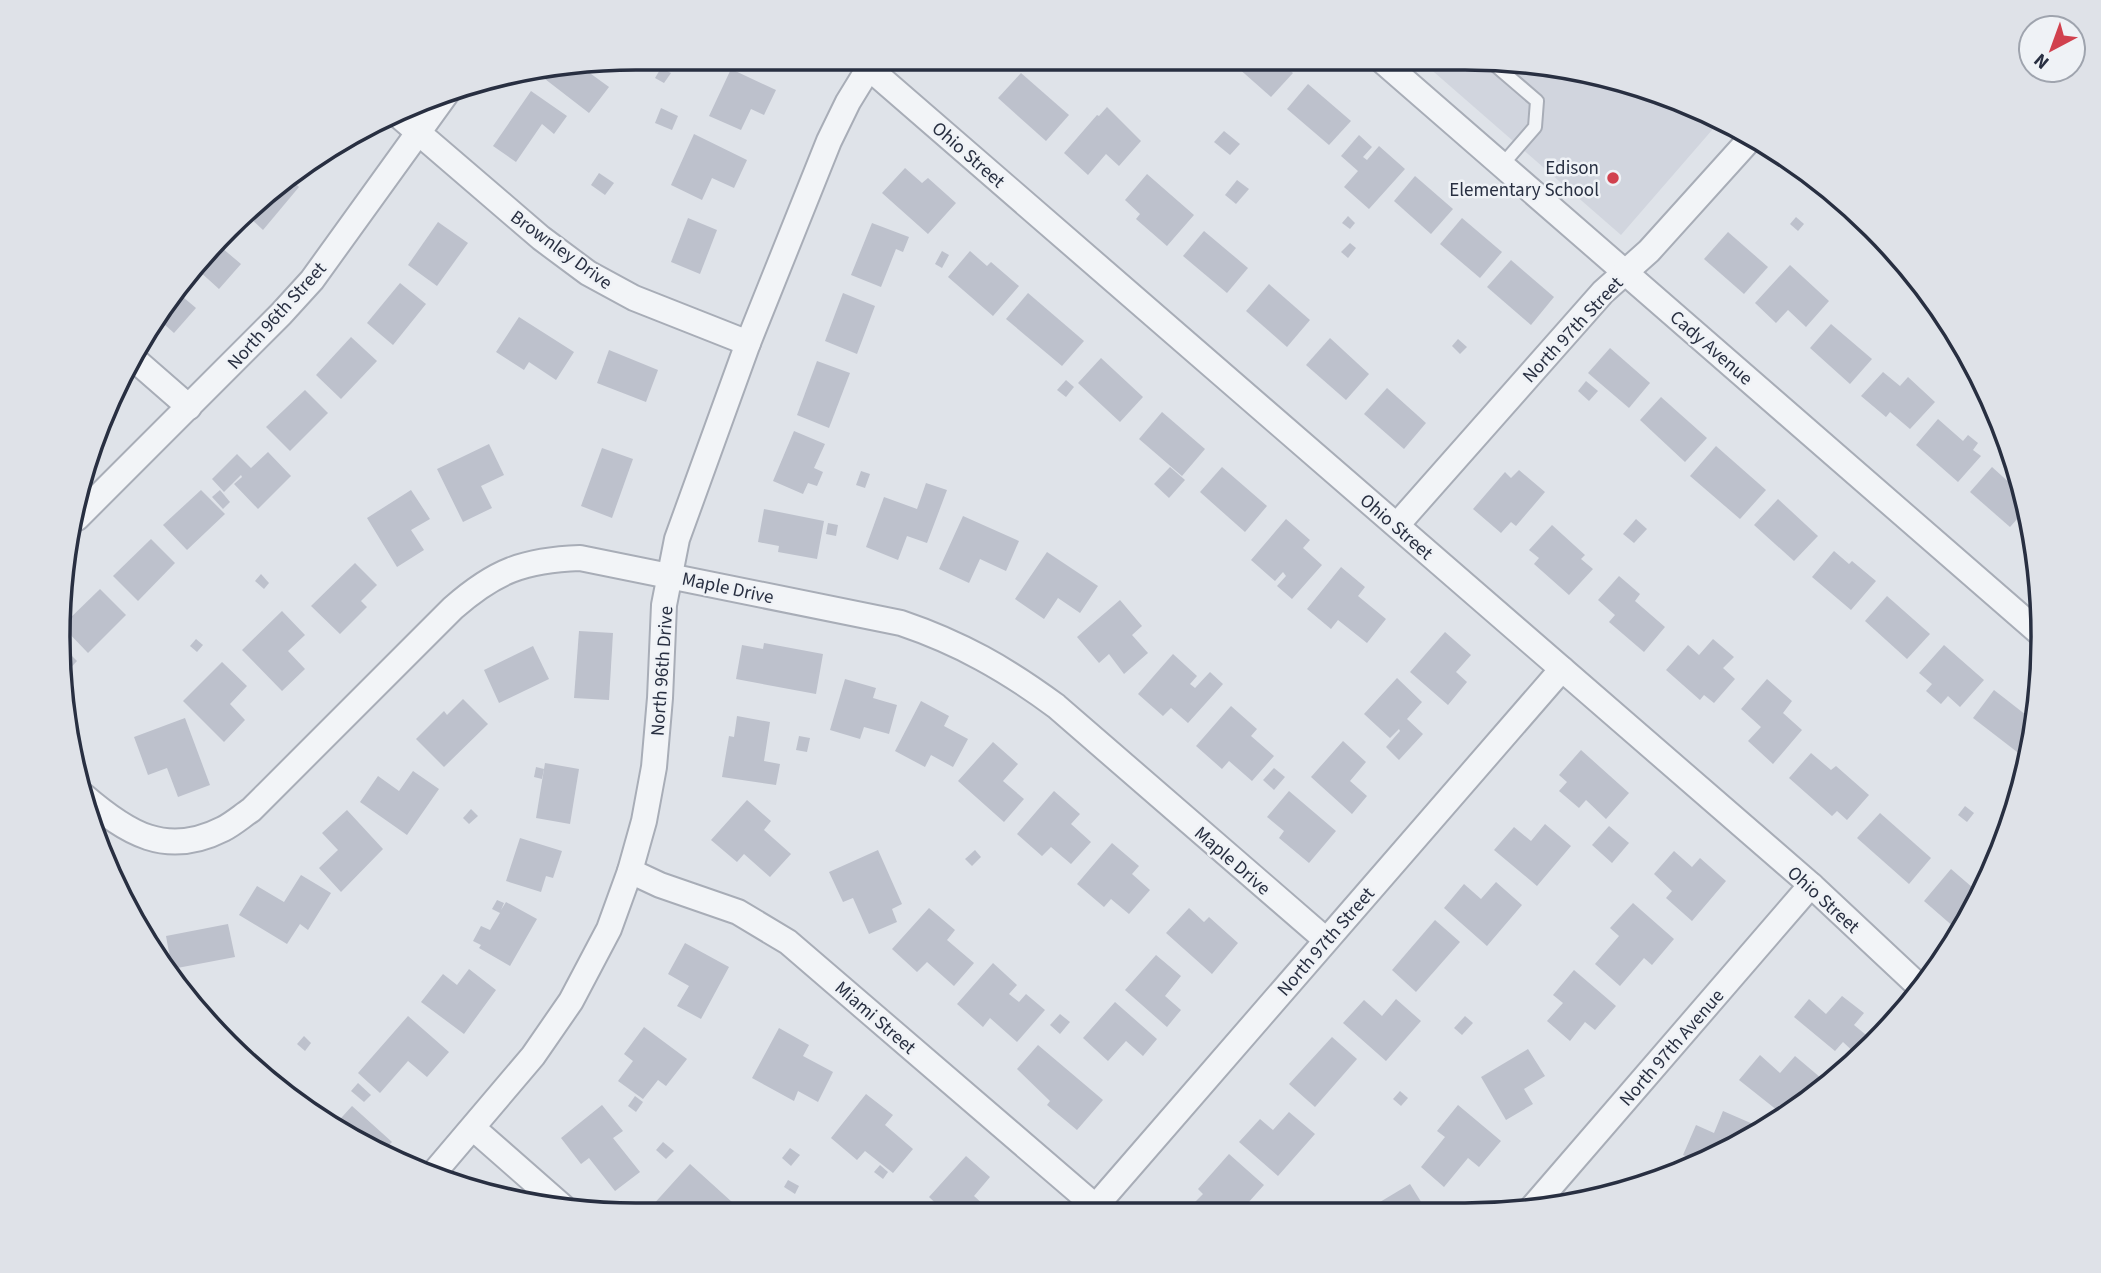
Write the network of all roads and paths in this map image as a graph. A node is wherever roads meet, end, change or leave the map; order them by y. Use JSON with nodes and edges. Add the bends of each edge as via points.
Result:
{"nodes":[{"id":1,"x":868,"y":70,"type":"edge"},
{"id":2,"x":880,"y":70,"type":"edge"},
{"id":3,"x":1393,"y":70,"type":"edge"},
{"id":4,"x":1502,"y":71,"type":"edge"},
{"id":5,"x":437,"y":107,"type":"edge"},
{"id":6,"x":404,"y":120,"type":"edge"},
{"id":7,"x":418,"y":132,"type":"junction"},
{"id":8,"x":1745,"y":144,"type":"edge"},
{"id":9,"x":1502,"y":165,"type":"junction"},
{"id":10,"x":1625,"y":271,"type":"junction"},
{"id":11,"x":748,"y":344,"type":"junction"},
{"id":12,"x":140,"y":364,"type":"edge"},
{"id":13,"x":189,"y":407,"type":"junction"},
{"id":14,"x":84,"y":511,"type":"edge"},
{"id":15,"x":1397,"y":525,"type":"junction"},
{"id":16,"x":670,"y":575,"type":"junction"},
{"id":17,"x":2031,"y":625,"type":"edge"},
{"id":18,"x":1562,"y":669,"type":"junction"},
{"id":19,"x":96,"y":807,"type":"edge"},
{"id":20,"x":630,"y":871,"type":"junction"},
{"id":21,"x":1811,"y":886,"type":"junction"},
{"id":22,"x":1326,"y":940,"type":"junction"},
{"id":23,"x":1914,"y":981,"type":"edge"},
{"id":24,"x":473,"y":1128,"type":"junction"},
{"id":25,"x":439,"y":1167,"type":"edge"},
{"id":26,"x":550,"y":1196,"type":"edge"},
{"id":27,"x":1541,"y":1197,"type":"edge"},
{"id":28,"x":1084,"y":1203,"type":"edge"},
{"id":29,"x":1098,"y":1203,"type":"edge"}],
"edges":[{"from":1,"to":11,"type":"street","name":"North 96th Drive","via":[[829,141]]},
{"from":2,"to":15,"type":"street","name":"Ohio Street"},
{"from":3,"to":9,"type":"street","name":"Cady Avenue"},
{"from":4,"to":9,"type":"lane","via":[[1537,101],[1535,127]]},
{"from":5,"to":7,"type":"street","name":"North 96th Street"},
{"from":6,"to":7,"type":"street","name":"Brownley Drive"},
{"from":7,"to":11,"type":"street","name":"Brownley Drive","via":[[588,273],[634,298]]},
{"from":7,"to":13,"type":"street","name":"North 96th Street","via":[[312,280]]},
{"from":8,"to":10,"type":"street","name":"North 97th Street","via":[[1649,251]]},
{"from":9,"to":10,"type":"street","name":"Cady Avenue"},
{"from":10,"to":15,"type":"street","name":"North 97th Street"},
{"from":10,"to":17,"type":"street","name":"Cady Avenue"},
{"from":11,"to":16,"type":"street","name":"North 96th Drive","via":[[689,503]]},
{"from":12,"to":13,"type":"street"},
{"from":13,"to":14,"type":"street","name":"North 96th Street"},
{"from":15,"to":18,"type":"street","name":"Ohio Street"},
{"from":16,"to":19,"type":"street","name":"Maple Drive","via":[[580,558],[547,559],[510,569],[453,608],[251,810],[224,829],[194,840],[166,841],[127,830]]},
{"from":16,"to":20,"type":"street","name":"North 96th Drive","via":[[654,767]]},
{"from":16,"to":22,"type":"street","name":"Maple Drive","via":[[901,623],[985,658],[1056,706]]},
{"from":18,"to":21,"type":"street","name":"Ohio Street"},
{"from":18,"to":22,"type":"street","name":"North 97th Street"},
{"from":20,"to":24,"type":"street","name":"North 96th Drive","via":[[609,929],[571,1001],[533,1056]]},
{"from":20,"to":28,"type":"street","name":"Miami Street","via":[[738,912],[788,942]]},
{"from":21,"to":23,"type":"street","name":"Ohio Street"},
{"from":21,"to":27,"type":"street","name":"North 97th Avenue"},
{"from":22,"to":29,"type":"street","name":"North 97th Street"},
{"from":24,"to":25,"type":"street","name":"North 96th Drive"},
{"from":24,"to":26,"type":"street"}]}
